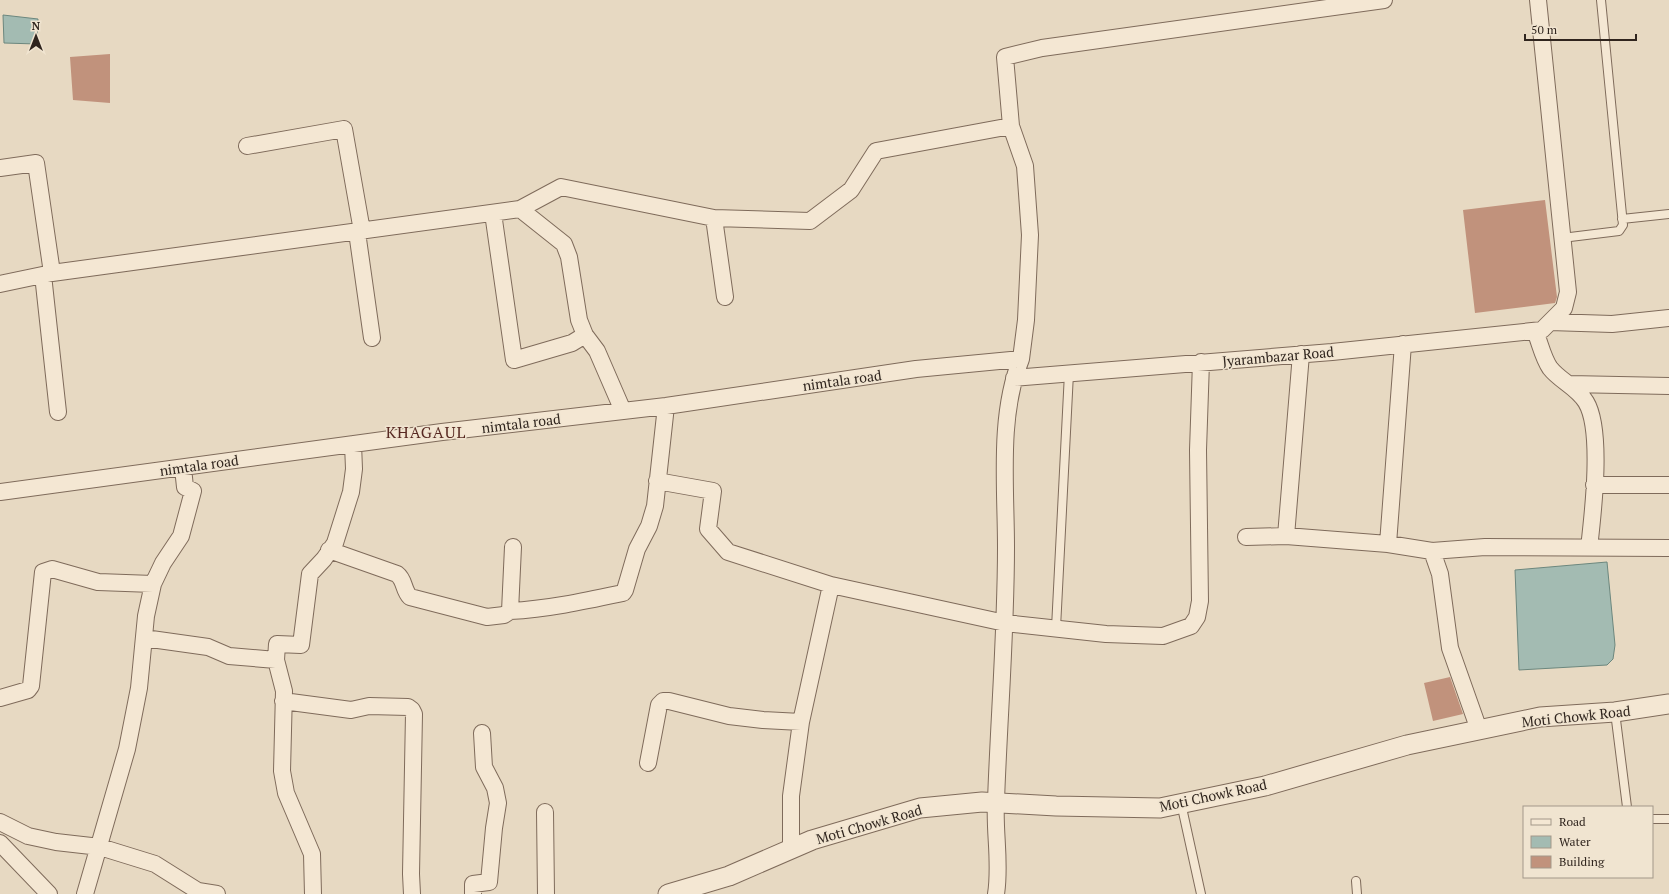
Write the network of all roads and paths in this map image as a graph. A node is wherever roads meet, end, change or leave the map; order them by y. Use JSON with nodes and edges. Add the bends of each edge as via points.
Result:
{"nodes":[{"id":1,"x":1384,"y":0,"type":"edge"},
{"id":2,"x":1538,"y":0,"type":"edge"},
{"id":3,"x":1600,"y":0,"type":"edge"},
{"id":4,"x":1011,"y":126,"type":"junction"},
{"id":5,"x":247,"y":146,"type":"dead end"},
{"id":6,"x":0,"y":168,"type":"edge"},
{"id":7,"x":520,"y":209,"type":"junction"},
{"id":8,"x":493,"y":213,"type":"junction"},
{"id":9,"x":1669,"y":214,"type":"edge"},
{"id":10,"x":714,"y":218,"type":"junction"},
{"id":11,"x":1622,"y":219,"type":"junction"},
{"id":12,"x":360,"y":231,"type":"junction"},
{"id":13,"x":1562,"y":238,"type":"junction"},
{"id":14,"x":47,"y":274,"type":"junction"},
{"id":15,"x":0,"y":283,"type":"edge"},
{"id":16,"x":725,"y":297,"type":"dead end"},
{"id":17,"x":1669,"y":318,"type":"edge"},
{"id":18,"x":1542,"y":328,"type":"junction"},
{"id":19,"x":585,"y":335,"type":"junction"},
{"id":20,"x":372,"y":338,"type":"dead end"},
{"id":21,"x":1403,"y":344,"type":"junction"},
{"id":22,"x":1301,"y":354,"type":"junction"},
{"id":23,"x":1021,"y":359,"type":"junction"},
{"id":24,"x":1201,"y":362,"type":"junction"},
{"id":25,"x":1069,"y":373,"type":"junction"},
{"id":26,"x":1014,"y":378,"type":"junction"},
{"id":27,"x":1569,"y":384,"type":"junction"},
{"id":28,"x":1669,"y":386,"type":"edge"},
{"id":29,"x":666,"y":406,"type":"junction"},
{"id":30,"x":623,"y":411,"type":"junction"},
{"id":31,"x":58,"y":412,"type":"dead end"},
{"id":32,"x":353,"y":444,"type":"junction"},
{"id":33,"x":183,"y":468,"type":"junction"},
{"id":34,"x":657,"y":481,"type":"junction"},
{"id":35,"x":1594,"y":485,"type":"junction"},
{"id":36,"x":1669,"y":485,"type":"edge"},
{"id":37,"x":0,"y":492,"type":"edge"},
{"id":38,"x":1246,"y":536,"type":"dead end"},
{"id":39,"x":1286,"y":536,"type":"junction"},
{"id":40,"x":1388,"y":544,"type":"junction"},
{"id":41,"x":513,"y":546,"type":"dead end"},
{"id":42,"x":1589,"y":548,"type":"junction"},
{"id":43,"x":1669,"y":548,"type":"edge"},
{"id":44,"x":329,"y":550,"type":"junction"},
{"id":45,"x":1432,"y":551,"type":"junction"},
{"id":46,"x":153,"y":584,"type":"junction"},
{"id":47,"x":831,"y":585,"type":"junction"},
{"id":48,"x":510,"y":611,"type":"junction"},
{"id":49,"x":1005,"y":623,"type":"junction"},
{"id":50,"x":1056,"y":628,"type":"junction"},
{"id":51,"x":144,"y":638,"type":"junction"},
{"id":52,"x":276,"y":660,"type":"junction"},
{"id":53,"x":0,"y":698,"type":"edge"},
{"id":54,"x":283,"y":701,"type":"junction"},
{"id":55,"x":1669,"y":704,"type":"edge"},
{"id":56,"x":1615,"y":712,"type":"junction"},
{"id":57,"x":802,"y":722,"type":"junction"},
{"id":58,"x":1479,"y":730,"type":"junction"},
{"id":59,"x":482,"y":733,"type":"dead end"},
{"id":60,"x":648,"y":763,"type":"dead end"},
{"id":61,"x":995,"y":803,"type":"junction"},
{"id":62,"x":1181,"y":804,"type":"junction"},
{"id":63,"x":1627,"y":806,"type":"edge"},
{"id":64,"x":545,"y":812,"type":"dead end"},
{"id":65,"x":1653,"y":819,"type":"edge"},
{"id":66,"x":1669,"y":819,"type":"edge"},
{"id":67,"x":0,"y":822,"type":"edge"},
{"id":68,"x":0,"y":843,"type":"edge"},
{"id":69,"x":100,"y":847,"type":"junction"},
{"id":70,"x":791,"y":850,"type":"junction"},
{"id":71,"x":1356,"y":881,"type":"dead end"},
{"id":72,"x":49,"y":894,"type":"edge"},
{"id":73,"x":85,"y":894,"type":"edge"},
{"id":74,"x":217,"y":894,"type":"edge"},
{"id":75,"x":313,"y":894,"type":"edge"},
{"id":76,"x":412,"y":894,"type":"edge"},
{"id":77,"x":473,"y":894,"type":"edge"},
{"id":78,"x":546,"y":894,"type":"edge"},
{"id":79,"x":668,"y":894,"type":"edge"},
{"id":80,"x":996,"y":894,"type":"edge"},
{"id":81,"x":1201,"y":894,"type":"edge"},
{"id":82,"x":1356,"y":894,"type":"edge"}],
"edges":[{"from":1,"to":4,"type":"street","via":[[1042,48],[1005,57]]},
{"from":2,"to":13,"type":"street"},
{"from":3,"to":11,"type":"lane"},
{"from":4,"to":10,"type":"street","via":[[876,151],[851,190],[810,221]]},
{"from":4,"to":23,"type":"street","via":[[1024,166],[1030,235],[1026,320]]},
{"from":5,"to":12,"type":"street","via":[[344,129]]},
{"from":6,"to":14,"type":"street","via":[[36,163]]},
{"from":7,"to":8,"type":"street"},
{"from":7,"to":10,"type":"street","via":[[561,188]]},
{"from":7,"to":19,"type":"street","via":[[564,244],[569,257],[579,320]]},
{"from":8,"to":12,"type":"street"},
{"from":8,"to":19,"type":"street","via":[[514,360],[572,343]]},
{"from":9,"to":11,"type":"lane"},
{"from":10,"to":16,"type":"street"},
{"from":11,"to":13,"type":"lane","via":[[1623,225],[1619,231]]},
{"from":12,"to":14,"type":"street"},
{"from":12,"to":20,"type":"street"},
{"from":13,"to":18,"type":"street","via":[[1568,292],[1564,308]]},
{"from":14,"to":15,"type":"street"},
{"from":14,"to":31,"type":"street"},
{"from":17,"to":18,"type":"street","name":"Jyarambazar Road"},
{"from":18,"to":21,"type":"street","name":"Jyarambazar Road"},
{"from":18,"to":27,"type":"street","via":[[1550,368]]},
{"from":19,"to":30,"type":"street","via":[[597,351]]},
{"from":21,"to":22,"type":"street","name":"Jyarambazar Road"},
{"from":21,"to":40,"type":"street"},
{"from":22,"to":24,"type":"street","name":"Jyarambazar Road"},
{"from":22,"to":39,"type":"street"},
{"from":23,"to":26,"type":"street"},
{"from":23,"to":29,"type":"street","name":"nimtala road","via":[[916,369]]},
{"from":24,"to":25,"type":"street","name":"Jyarambazar Road"},
{"from":24,"to":50,"type":"street","via":[[1198,450],[1201,570],[1197,617],[1191,626],[1163,636],[1106,634]]},
{"from":25,"to":26,"type":"street","name":"Jyarambazar Road"},
{"from":25,"to":50,"type":"lane"},
{"from":26,"to":49,"type":"street","via":[[1005,454]]},
{"from":27,"to":28,"type":"street"},
{"from":27,"to":35,"type":"street","via":[[1586,402],[1592,415],[1595,437]]},
{"from":29,"to":30,"type":"street","name":"nimtala road"},
{"from":29,"to":34,"type":"street"},
{"from":30,"to":32,"type":"street","name":"nimtala road"},
{"from":32,"to":33,"type":"street","name":"nimtala road"},
{"from":32,"to":44,"type":"street","via":[[354,469],[351,492],[334,543]]},
{"from":33,"to":37,"type":"street","name":"nimtala road"},
{"from":33,"to":46,"type":"street","via":[[185,487],[194,491],[181,536]]},
{"from":34,"to":47,"type":"street","via":[[713,491],[708,529],[728,552]]},
{"from":34,"to":48,"type":"street","via":[[655,506],[649,526],[637,548],[623,593],[538,610]]},
{"from":35,"to":36,"type":"street"},
{"from":35,"to":42,"type":"street"},
{"from":38,"to":39,"type":"street"},
{"from":39,"to":40,"type":"street"},
{"from":40,"to":45,"type":"street"},
{"from":41,"to":48,"type":"street"},
{"from":42,"to":43,"type":"street"},
{"from":42,"to":45,"type":"street","via":[[1485,547]]},
{"from":44,"to":48,"type":"street","via":[[397,574],[403,580],[410,597],[487,617],[504,615]]},
{"from":44,"to":52,"type":"street","via":[[310,574],[301,645],[277,644]]},
{"from":45,"to":58,"type":"street","via":[[1440,574],[1450,648]]},
{"from":46,"to":51,"type":"street"},
{"from":46,"to":53,"type":"street","via":[[98,582],[52,569],[43,572],[31,686],[28,690]]},
{"from":47,"to":49,"type":"street"},
{"from":47,"to":57,"type":"street"},
{"from":49,"to":50,"type":"street"},
{"from":49,"to":61,"type":"street"},
{"from":51,"to":52,"type":"street","via":[[208,647],[229,656]]},
{"from":51,"to":69,"type":"street","via":[[139,688],[127,749]]},
{"from":52,"to":54,"type":"street","via":[[284,691]]},
{"from":54,"to":75,"type":"street","via":[[282,771],[286,793],[312,854]]},
{"from":54,"to":76,"type":"street","via":[[351,710],[368,706],[408,707],[412,710]]},
{"from":55,"to":56,"type":"street","name":"Moti Chowk Road"},
{"from":56,"to":58,"type":"street","name":"Moti Chowk Road","via":[[1540,717]]},
{"from":56,"to":63,"type":"lane"},
{"from":57,"to":60,"type":"street","via":[[729,716],[663,701],[659,704]]},
{"from":57,"to":70,"type":"street","via":[[792,796]]},
{"from":58,"to":62,"type":"street","name":"Moti Chowk Road","via":[[1407,745],[1265,786]]},
{"from":59,"to":77,"type":"street","via":[[484,767],[495,788],[498,804],[489,882],[473,884]]},
{"from":61,"to":62,"type":"street","name":"Moti Chowk Road","via":[[1160,808]]},
{"from":61,"to":70,"type":"street","name":"Moti Chowk Road","via":[[920,808],[812,840]]},
{"from":61,"to":80,"type":"street","via":[[999,876]]},
{"from":62,"to":81,"type":"lane"},
{"from":64,"to":78,"type":"street"},
{"from":65,"to":66,"type":"lane"},
{"from":67,"to":69,"type":"street","via":[[28,836]]},
{"from":68,"to":72,"type":"street"},
{"from":69,"to":73,"type":"street"},
{"from":69,"to":74,"type":"street","via":[[156,864],[198,891]]},
{"from":70,"to":79,"type":"street","name":"Moti Chowk Road","via":[[729,876]]},
{"from":71,"to":82,"type":"lane"}]}
